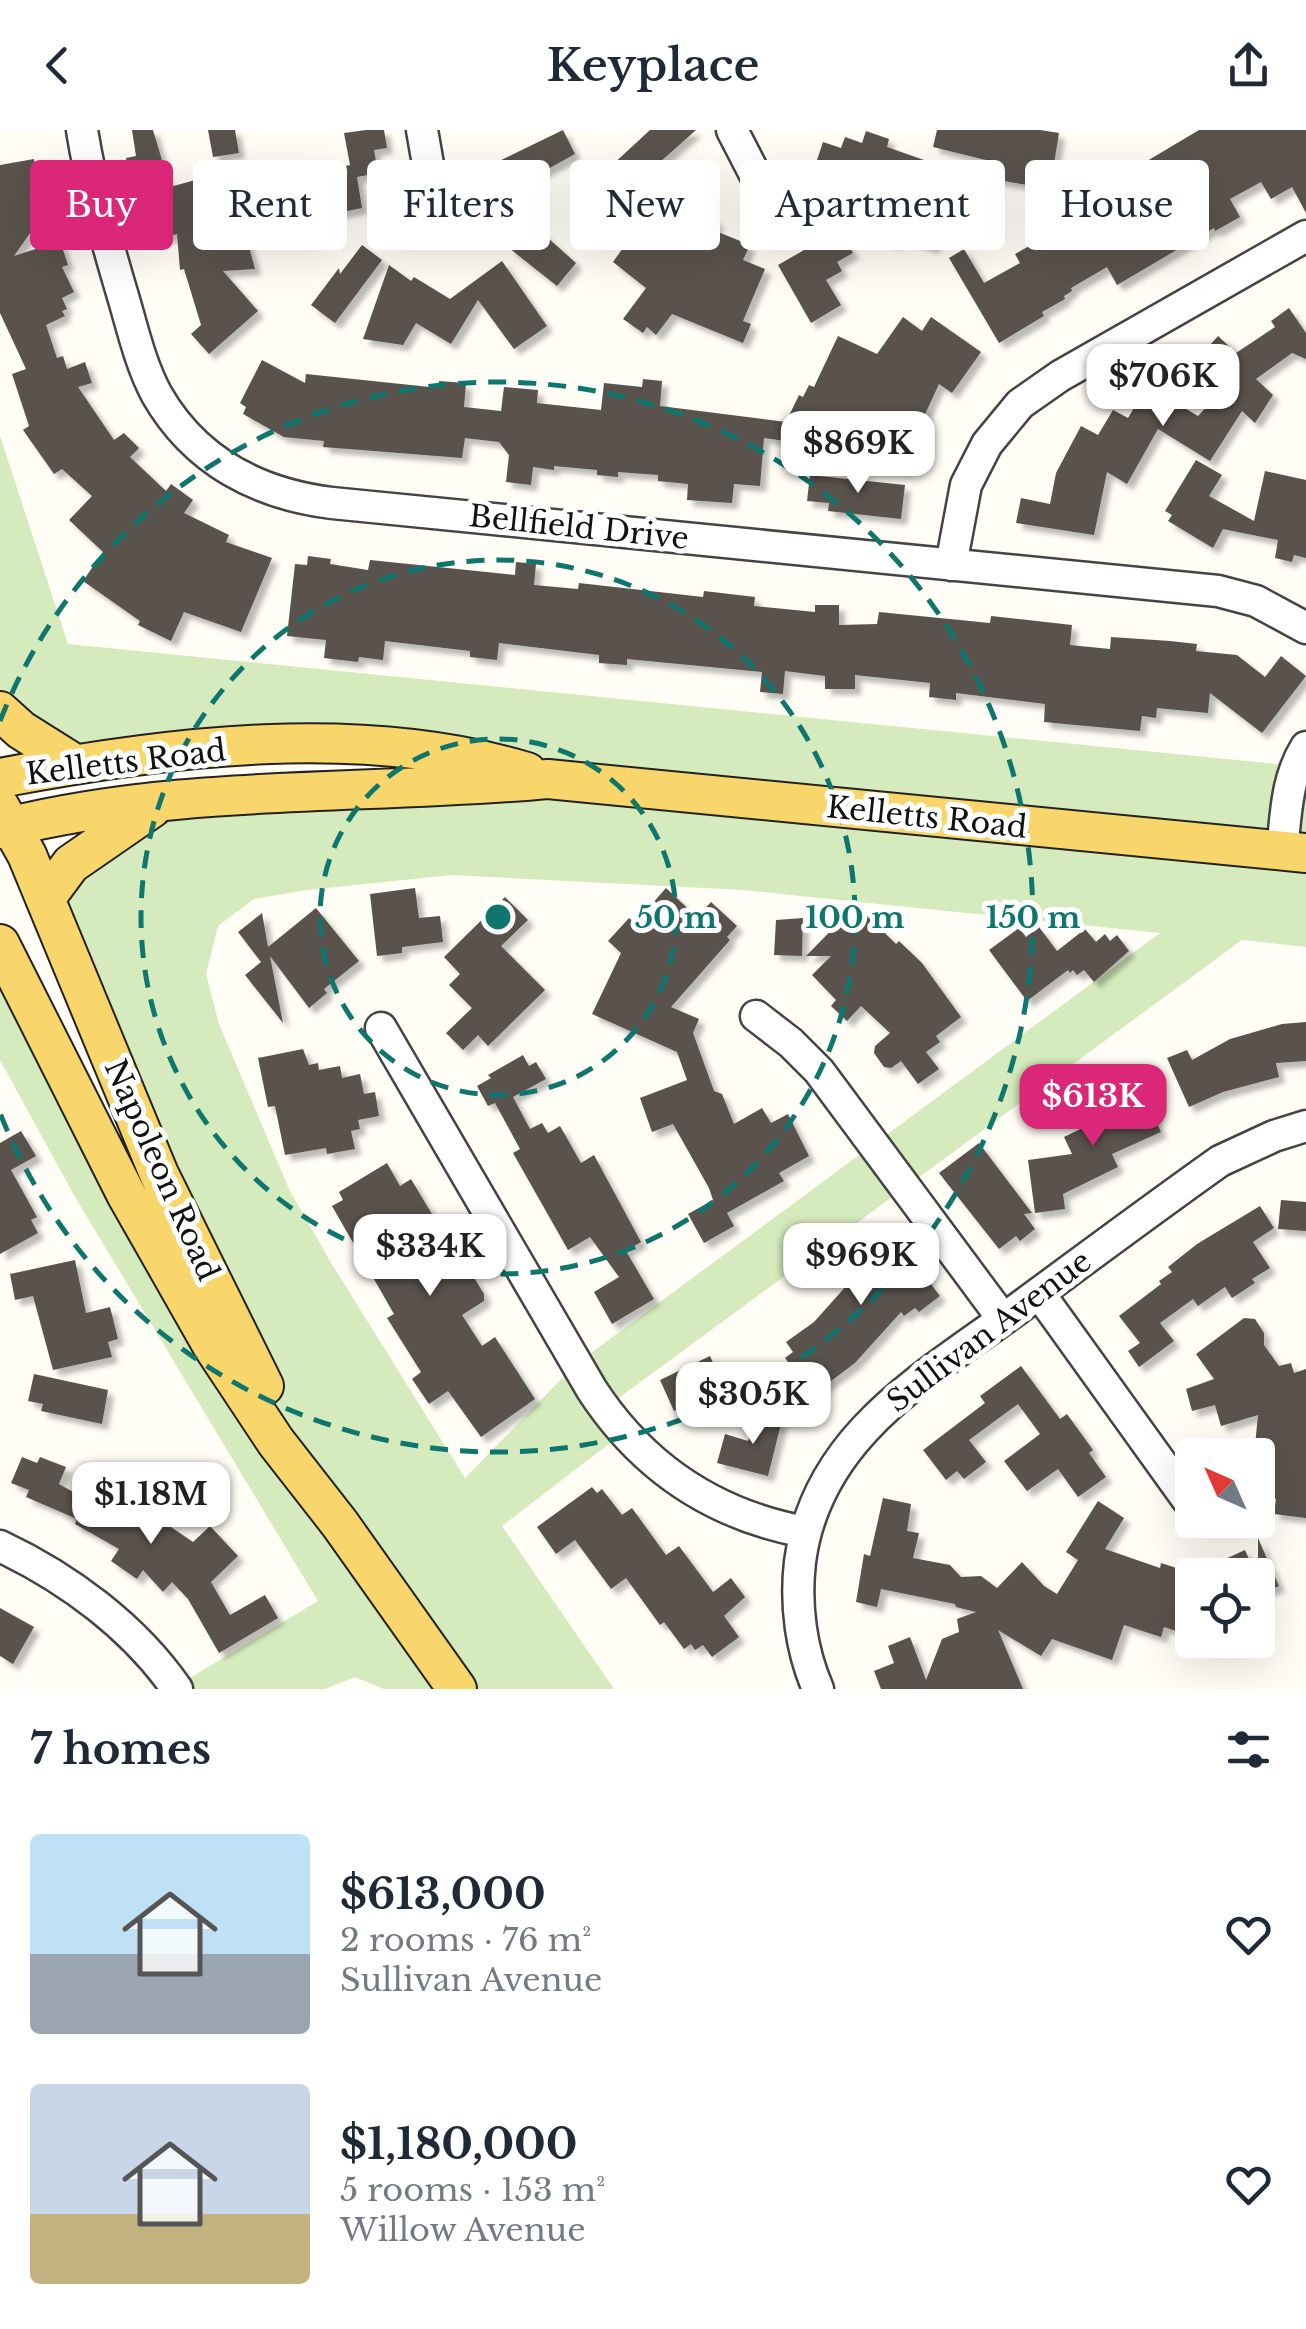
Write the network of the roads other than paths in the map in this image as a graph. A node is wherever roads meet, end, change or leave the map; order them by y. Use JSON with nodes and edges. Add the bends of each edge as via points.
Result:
{"nodes":[{"id":1,"x":82,"y":130,"type":"edge"},
{"id":2,"x":422,"y":130,"type":"edge"},
{"id":3,"x":732,"y":130,"type":"edge"},
{"id":4,"x":427,"y":160,"type":"edge"},
{"id":5,"x":748,"y":160,"type":"edge"},
{"id":6,"x":1306,"y":236,"type":"edge"},
{"id":7,"x":951,"y":565,"type":"junction"},
{"id":8,"x":1306,"y":628,"type":"edge"},
{"id":9,"x":0,"y":712,"type":"edge"},
{"id":10,"x":1306,"y":747,"type":"edge"},
{"id":11,"x":75,"y":764,"type":"junction"},
{"id":12,"x":0,"y":778,"type":"edge"},
{"id":13,"x":548,"y":779,"type":"junction"},
{"id":14,"x":161,"y":801,"type":"junction"},
{"id":15,"x":3,"y":821,"type":"edge"},
{"id":16,"x":1294,"y":852,"type":"edge"},
{"id":17,"x":44,"y":899,"type":"junction"},
{"id":18,"x":0,"y":944,"type":"edge"},
{"id":19,"x":0,"y":976,"type":"edge"},
{"id":20,"x":31,"y":1009,"type":"junction"},
{"id":21,"x":756,"y":1016,"type":"dead end"},
{"id":22,"x":380,"y":1028,"type":"dead end"},
{"id":23,"x":1306,"y":1126,"type":"edge"},
{"id":24,"x":1038,"y":1293,"type":"junction"},
{"id":25,"x":1003,"y":1319,"type":"junction"},
{"id":26,"x":1175,"y":1482,"type":"edge"},
{"id":27,"x":340,"y":1524,"type":"junction"},
{"id":28,"x":805,"y":1532,"type":"junction"},
{"id":29,"x":0,"y":1546,"type":"edge"},
{"id":30,"x":176,"y":1689,"type":"edge"},
{"id":31,"x":456,"y":1689,"type":"edge"},
{"id":32,"x":818,"y":1689,"type":"edge"}],
"edges":[{"from":1,"to":7,"type":"street","name":"Bellfield Drive","via":[[100,220],[148,374],[184,430],[238,477],[312,501]]},
{"from":2,"to":4,"type":"street"},
{"from":3,"to":5,"type":"street"},
{"from":6,"to":7,"type":"street","via":[[1020,404],[966,485]]},
{"from":7,"to":8,"type":"street","name":"Bellfield Drive","via":[[1218,591],[1265,604]]},
{"from":9,"to":11,"type":"main road"},
{"from":10,"to":16,"type":"street","via":[[1288,792]]},
{"from":11,"to":12,"type":"main road","name":"Kelletts Road"},
{"from":11,"to":13,"type":"main road","name":"Kelletts Road","via":[[200,749],[346,745],[491,762]]},
{"from":13,"to":14,"type":"main road","name":"Kelletts Road"},
{"from":13,"to":16,"type":"main road","name":"Kelletts Road"},
{"from":14,"to":15,"type":"main road","name":"Kelletts Road"},
{"from":14,"to":17,"type":"main road","via":[[71,864]]},
{"from":15,"to":17,"type":"main road","name":"Napoleon Road","via":[[27,854]]},
{"from":17,"to":27,"type":"main road","name":"Napoleon Road","via":[[159,1174]]},
{"from":18,"to":20,"type":"main road","name":"Napoleon Road"},
{"from":19,"to":20,"type":"main road"},
{"from":20,"to":27,"type":"main road","name":"Napoleon Road","via":[[203,1331]]},
{"from":21,"to":25,"type":"street","via":[[820,1071]]},
{"from":22,"to":28,"type":"street","via":[[625,1436],[703,1498],[759,1522]]},
{"from":23,"to":24,"type":"street","name":"Sullivan Avenue","via":[[1220,1162]]},
{"from":24,"to":25,"type":"street","name":"Sullivan Avenue"},
{"from":24,"to":26,"type":"street"},
{"from":25,"to":28,"type":"street","name":"Sullivan Avenue","via":[[862,1430],[832,1469]]},
{"from":27,"to":31,"type":"main road","name":"Napoleon Road"},
{"from":28,"to":32,"type":"street","name":"Sullivan Avenue","via":[[799,1610]]},
{"from":29,"to":30,"type":"street","via":[[117,1623]]}]}
